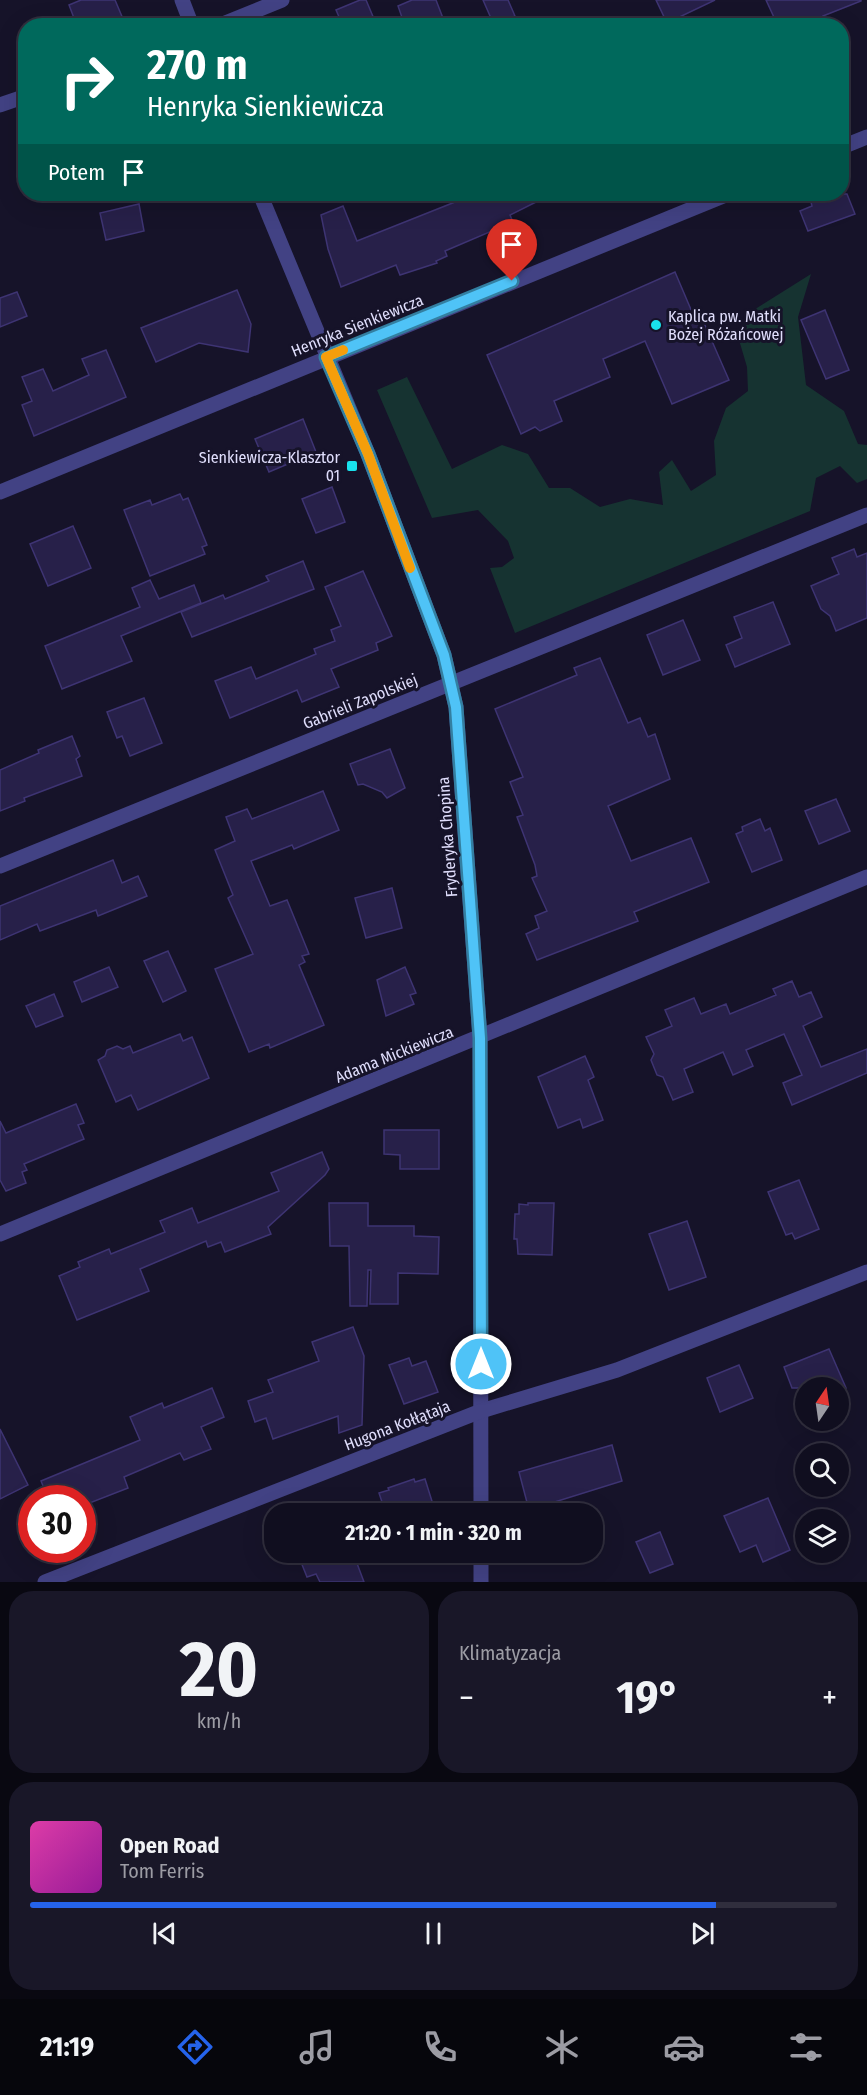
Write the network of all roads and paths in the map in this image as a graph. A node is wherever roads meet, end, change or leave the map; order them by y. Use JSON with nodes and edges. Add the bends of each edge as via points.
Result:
{"nodes":[{"id":1,"x":182,"y":0,"type":"edge"},
{"id":2,"x":282,"y":0,"type":"edge"},
{"id":3,"x":189,"y":18,"type":"edge"},
{"id":4,"x":238,"y":18,"type":"edge"},
{"id":5,"x":18,"y":99,"type":"edge"},
{"id":6,"x":0,"y":105,"type":"edge"},
{"id":7,"x":867,"y":137,"type":"edge"},
{"id":8,"x":849,"y":144,"type":"edge"},
{"id":9,"x":263,"y":201,"type":"edge"},
{"id":10,"x":711,"y":201,"type":"edge"},
{"id":11,"x":326,"y":357,"type":"junction"},
{"id":12,"x":0,"y":492,"type":"edge"},
{"id":13,"x":867,"y":515,"type":"edge"},
{"id":14,"x":452,"y":684,"type":"junction"},
{"id":15,"x":0,"y":866,"type":"edge"},
{"id":16,"x":867,"y":877,"type":"edge"},
{"id":17,"x":480,"y":1038,"type":"junction"},
{"id":18,"x":0,"y":1234,"type":"edge"},
{"id":19,"x":867,"y":1272,"type":"edge"},
{"id":20,"x":481,"y":1411,"type":"junction"},
{"id":21,"x":481,"y":1503,"type":"edge"},
{"id":22,"x":481,"y":1563,"type":"edge"},
{"id":23,"x":45,"y":1582,"type":"edge"},
{"id":24,"x":481,"y":1582,"type":"edge"}],
"edges":[{"from":1,"to":3,"type":"street"},
{"from":2,"to":4,"type":"street"},
{"from":5,"to":6,"type":"street"},
{"from":7,"to":8,"type":"street"},
{"from":9,"to":11,"type":"street","name":"Fryderyka Chopina"},
{"from":10,"to":11,"type":"street","name":"Henryka Sienkiewicza"},
{"from":11,"to":12,"type":"street","name":"Henryka Sienkiewicza"},
{"from":11,"to":14,"type":"street","name":"Fryderyka Chopina","via":[[368,454]]},
{"from":13,"to":14,"type":"street","name":"Gabrieli Zapolskiej"},
{"from":14,"to":15,"type":"street","name":"Gabrieli Zapolskiej"},
{"from":14,"to":17,"type":"street","name":"Fryderyka Chopina"},
{"from":16,"to":17,"type":"street","name":"Adama Mickiewicza"},
{"from":17,"to":18,"type":"street","name":"Adama Mickiewicza"},
{"from":17,"to":20,"type":"street","name":"Fryderyka Chopina"},
{"from":19,"to":20,"type":"street","name":"Hugona Kołłątaja","via":[[617,1370]]},
{"from":20,"to":21,"type":"street","name":"Fryderyka Chopina"},
{"from":20,"to":23,"type":"street","name":"Hugona Kołłątaja"},
{"from":22,"to":24,"type":"street"}]}
